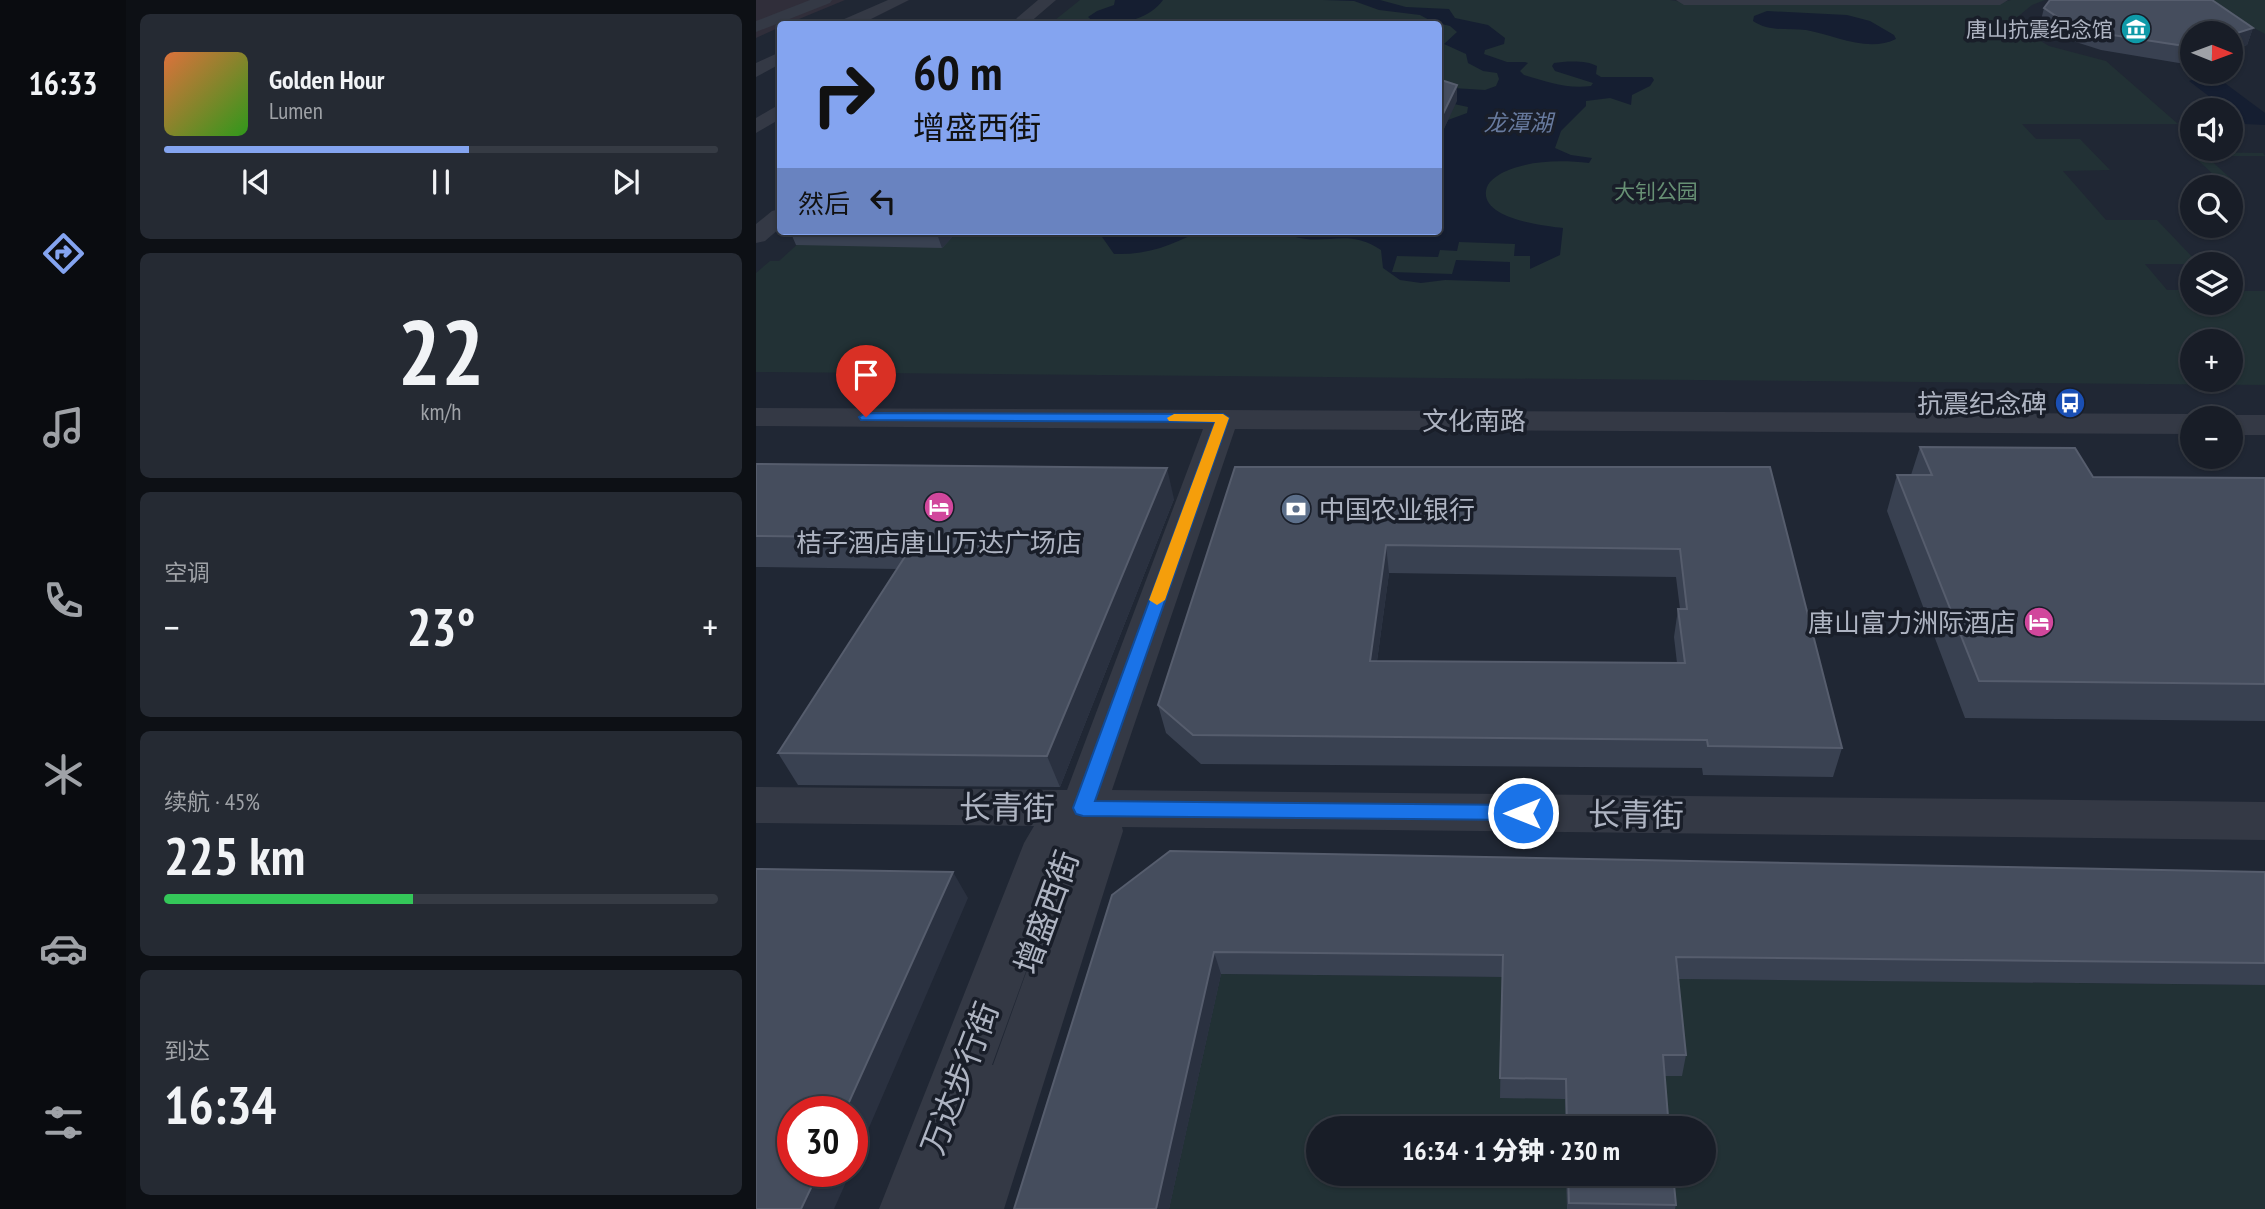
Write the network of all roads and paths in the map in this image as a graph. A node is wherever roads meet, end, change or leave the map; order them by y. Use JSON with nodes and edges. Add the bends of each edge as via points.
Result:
{"nodes":[{"id":1,"x":824,"y":0,"type":"edge"},
{"id":2,"x":901,"y":0,"type":"edge"},
{"id":3,"x":1048,"y":0,"type":"edge"},
{"id":4,"x":1684,"y":0,"type":"edge"},
{"id":5,"x":2000,"y":0,"type":"edge"},
{"id":6,"x":1902,"y":1,"type":"edge"},
{"id":7,"x":855,"y":21,"type":"edge"},
{"id":8,"x":1022,"y":21,"type":"edge"},
{"id":9,"x":756,"y":27,"type":"edge"},
{"id":10,"x":777,"y":59,"type":"edge"},
{"id":11,"x":756,"y":72,"type":"edge"},
{"id":12,"x":756,"y":417,"type":"edge"},
{"id":13,"x":1223,"y":418,"type":"junction"},
{"id":14,"x":2180,"y":424,"type":"edge"},
{"id":15,"x":2243,"y":425,"type":"edge"},
{"id":16,"x":2265,"y":425,"type":"edge"},
{"id":17,"x":756,"y":805,"type":"edge"},
{"id":18,"x":1083,"y":808,"type":"junction"},
{"id":19,"x":2265,"y":821,"type":"edge"},
{"id":20,"x":910,"y":1209,"type":"edge"},
{"id":21,"x":940,"y":1209,"type":"edge"},
{"id":22,"x":973,"y":1209,"type":"edge"}],
"edges":[{"from":1,"to":9,"type":"street"},
{"from":2,"to":7,"type":"street"},
{"from":3,"to":8,"type":"street"},
{"from":4,"to":6,"type":"street"},
{"from":5,"to":6,"type":"street"},
{"from":10,"to":11,"type":"street"},
{"from":12,"to":13,"type":"street","name":"文化南路"},
{"from":13,"to":14,"type":"street","name":"文化南路"},
{"from":13,"to":18,"type":"street","name":"增盛西街"},
{"from":15,"to":16,"type":"street"},
{"from":17,"to":18,"type":"street","name":"长青街"},
{"from":18,"to":19,"type":"street","name":"长青街"},
{"from":18,"to":20,"type":"street","name":"万达步行街","via":[[1048,843]]},
{"from":18,"to":21,"type":"street","name":"增盛西街"},
{"from":18,"to":22,"type":"street","name":"万达步行街","via":[[1100,831]]}]}
